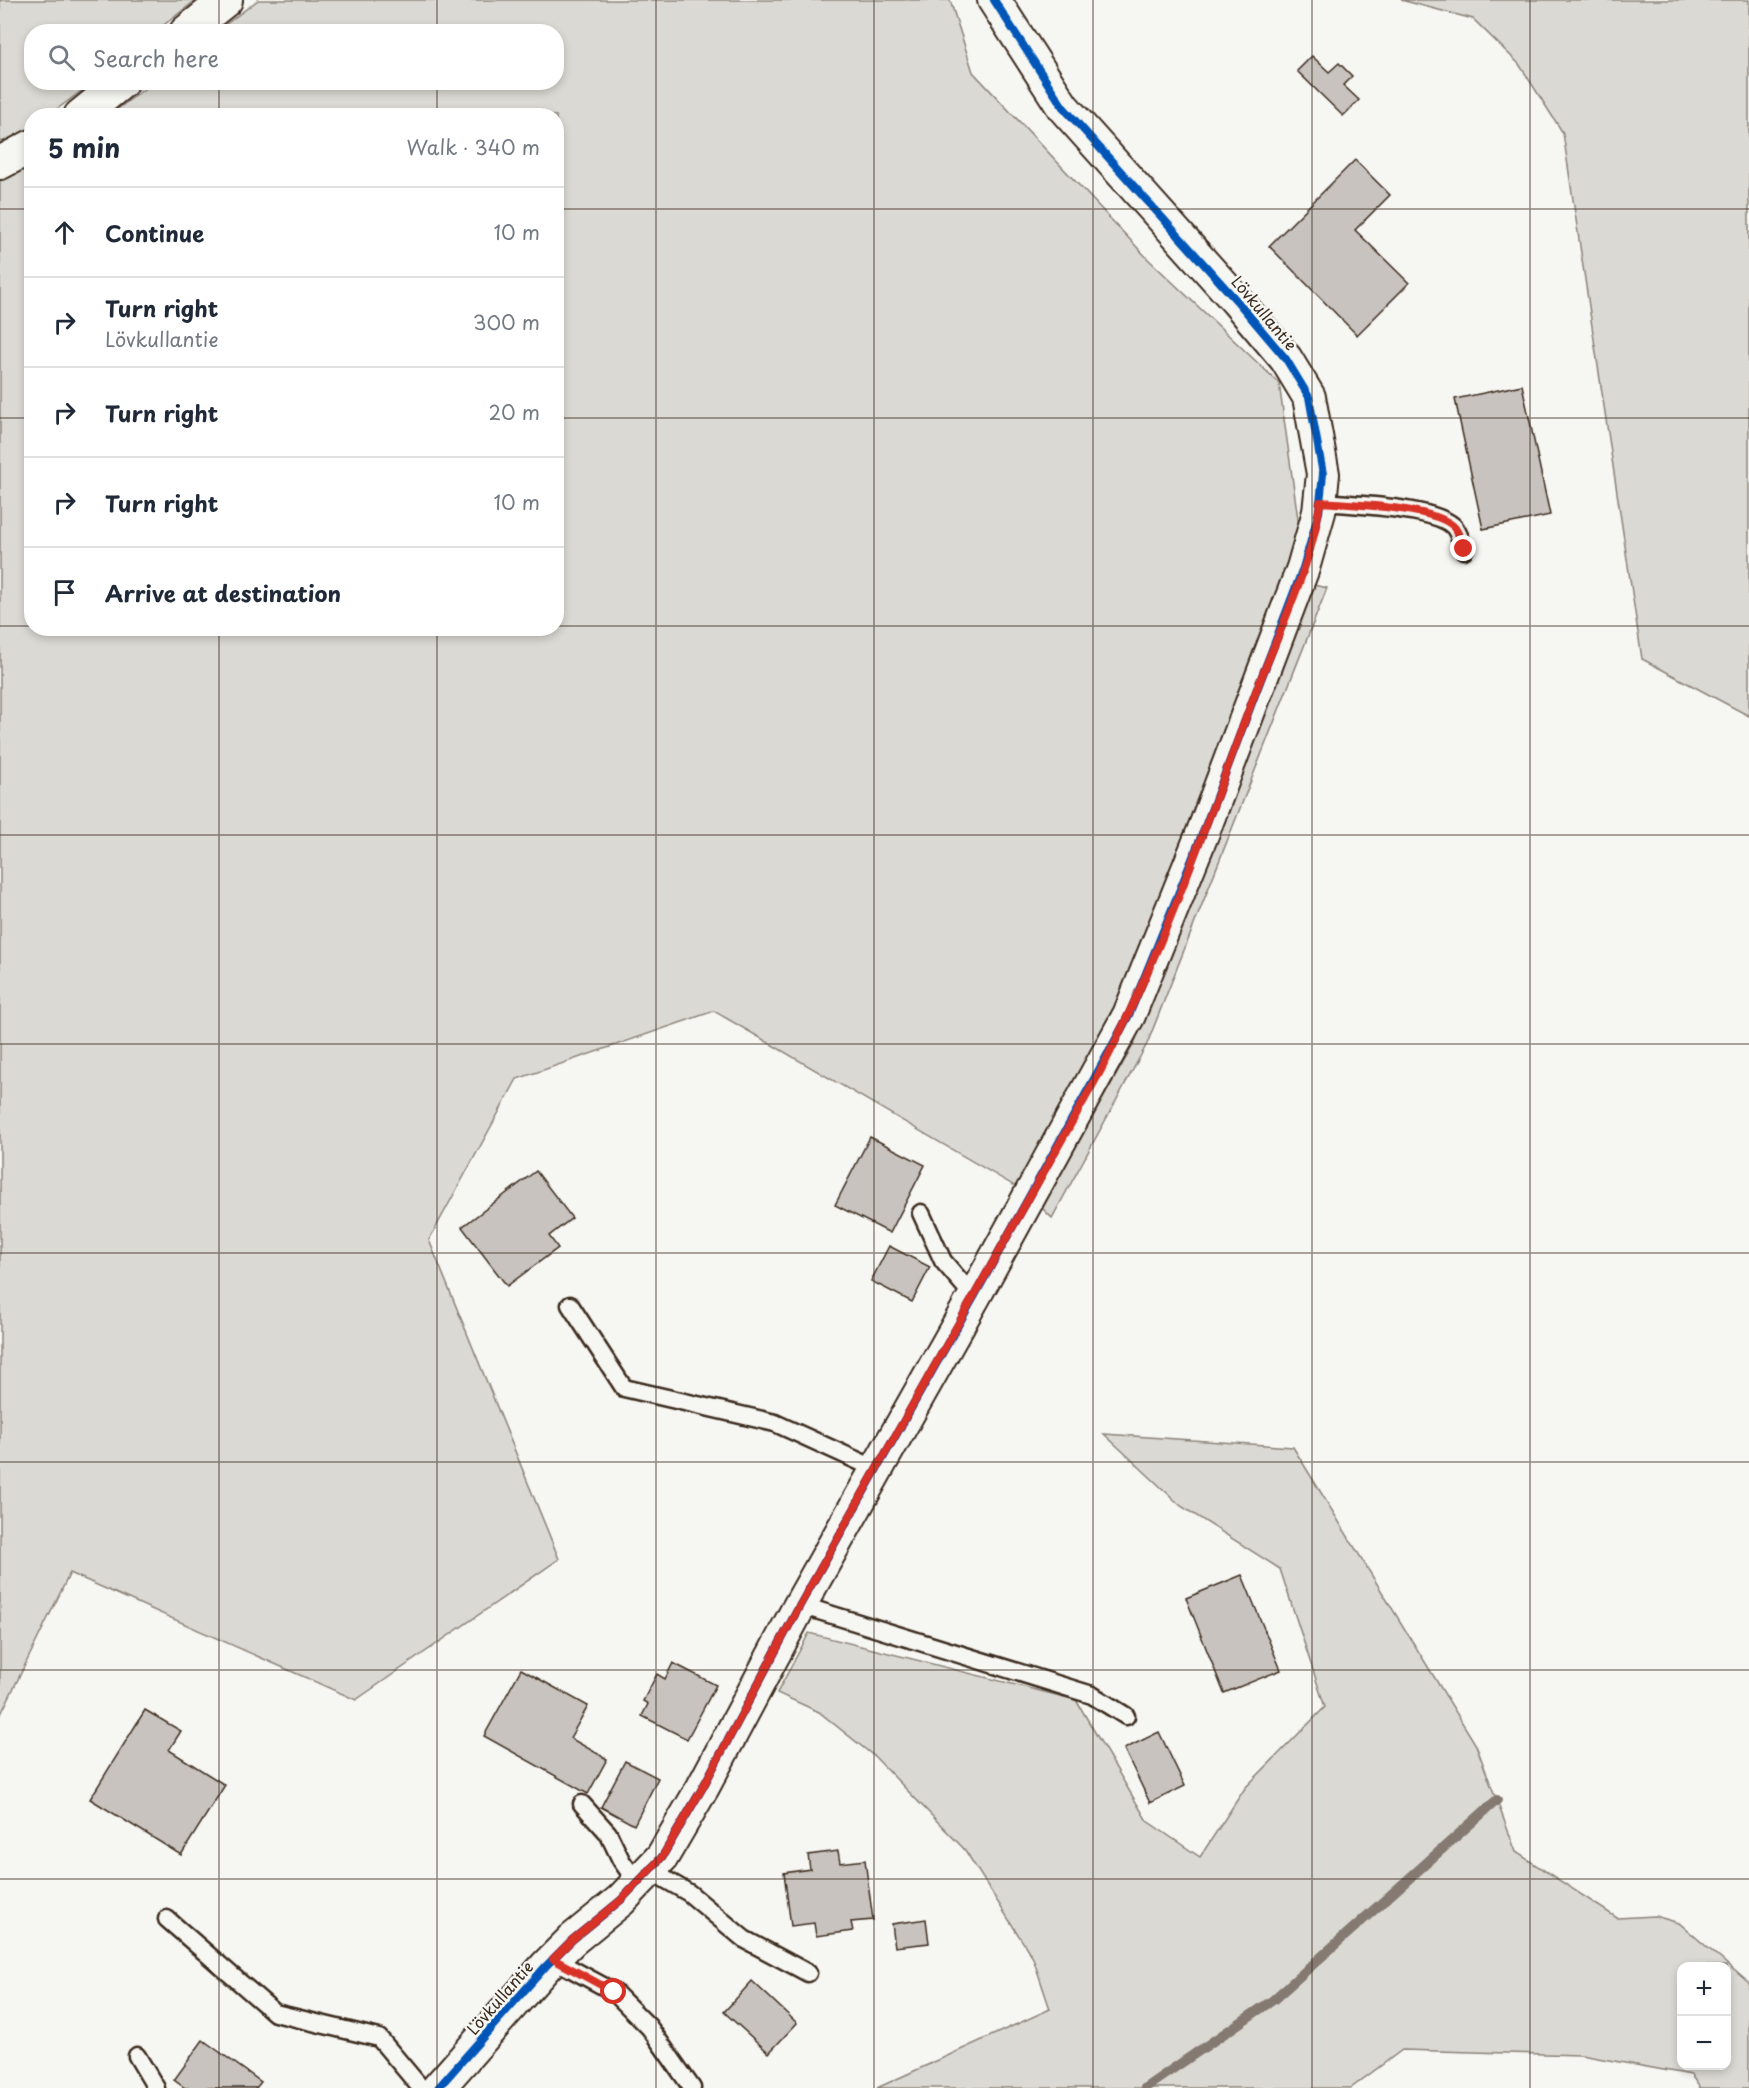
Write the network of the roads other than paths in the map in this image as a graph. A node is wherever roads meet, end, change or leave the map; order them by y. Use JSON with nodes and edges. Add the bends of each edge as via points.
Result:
{"nodes":[{"id":1,"x":226,"y":0,"type":"edge"},
{"id":2,"x":994,"y":0,"type":"edge"},
{"id":3,"x":196,"y":24,"type":"edge"},
{"id":4,"x":112,"y":90,"type":"edge"},
{"id":5,"x":90,"y":108,"type":"edge"},
{"id":6,"x":24,"y":150,"type":"edge"},
{"id":7,"x":0,"y":163,"type":"edge"},
{"id":8,"x":1320,"y":502,"type":"junction"},
{"id":9,"x":1464,"y":549,"type":"dead end"},
{"id":10,"x":921,"y":1213,"type":"dead end"},
{"id":11,"x":974,"y":1297,"type":"junction"},
{"id":12,"x":570,"y":1305,"type":"dead end"},
{"id":13,"x":876,"y":1469,"type":"junction"},
{"id":14,"x":800,"y":1605,"type":"junction"},
{"id":15,"x":1126,"y":1716,"type":"dead end"},
{"id":16,"x":582,"y":1804,"type":"dead end"},
{"id":17,"x":643,"y":1877,"type":"junction"},
{"id":18,"x":167,"y":1919,"type":"dead end"},
{"id":19,"x":553,"y":1959,"type":"junction"},
{"id":20,"x":808,"y":1973,"type":"dead end"},
{"id":21,"x":137,"y":2056,"type":"dead end"},
{"id":22,"x":156,"y":2088,"type":"edge"},
{"id":23,"x":421,"y":2088,"type":"edge"},
{"id":24,"x":438,"y":2088,"type":"edge"},
{"id":25,"x":692,"y":2088,"type":"edge"}],
"edges":[{"from":1,"to":3,"type":"street"},
{"from":2,"to":8,"type":"street","name":"Lövkullantie","via":[[1064,107],[1286,358],[1309,397],[1323,474]]},
{"from":4,"to":5,"type":"street"},
{"from":6,"to":7,"type":"street"},
{"from":8,"to":9,"type":"lane","via":[[1408,510],[1440,518],[1455,527]]},
{"from":8,"to":11,"type":"street","name":"Lövkullantie","via":[[1303,568],[1129,1015]]},
{"from":10,"to":11,"type":"lane","via":[[944,1261]]},
{"from":11,"to":13,"type":"street","name":"Lövkullantie"},
{"from":12,"to":13,"type":"lane","via":[[624,1388],[775,1424]]},
{"from":13,"to":14,"type":"street","name":"Lövkullantie"},
{"from":14,"to":15,"type":"lane","via":[[1092,1695]]},
{"from":14,"to":17,"type":"street","name":"Lövkullantie","via":[[703,1787],[662,1857]]},
{"from":16,"to":17,"type":"lane","via":[[608,1833],[621,1860]]},
{"from":17,"to":19,"type":"street","name":"Lövkullantie"},
{"from":17,"to":20,"type":"lane","via":[[689,1893],[744,1939]]},
{"from":18,"to":23,"type":"lane","via":[[275,2013],[379,2038]]},
{"from":19,"to":24,"type":"street","name":"Lövkullantie"},
{"from":19,"to":25,"type":"lane","via":[[614,1992],[649,2027]]},
{"from":21,"to":22,"type":"lane"}]}
